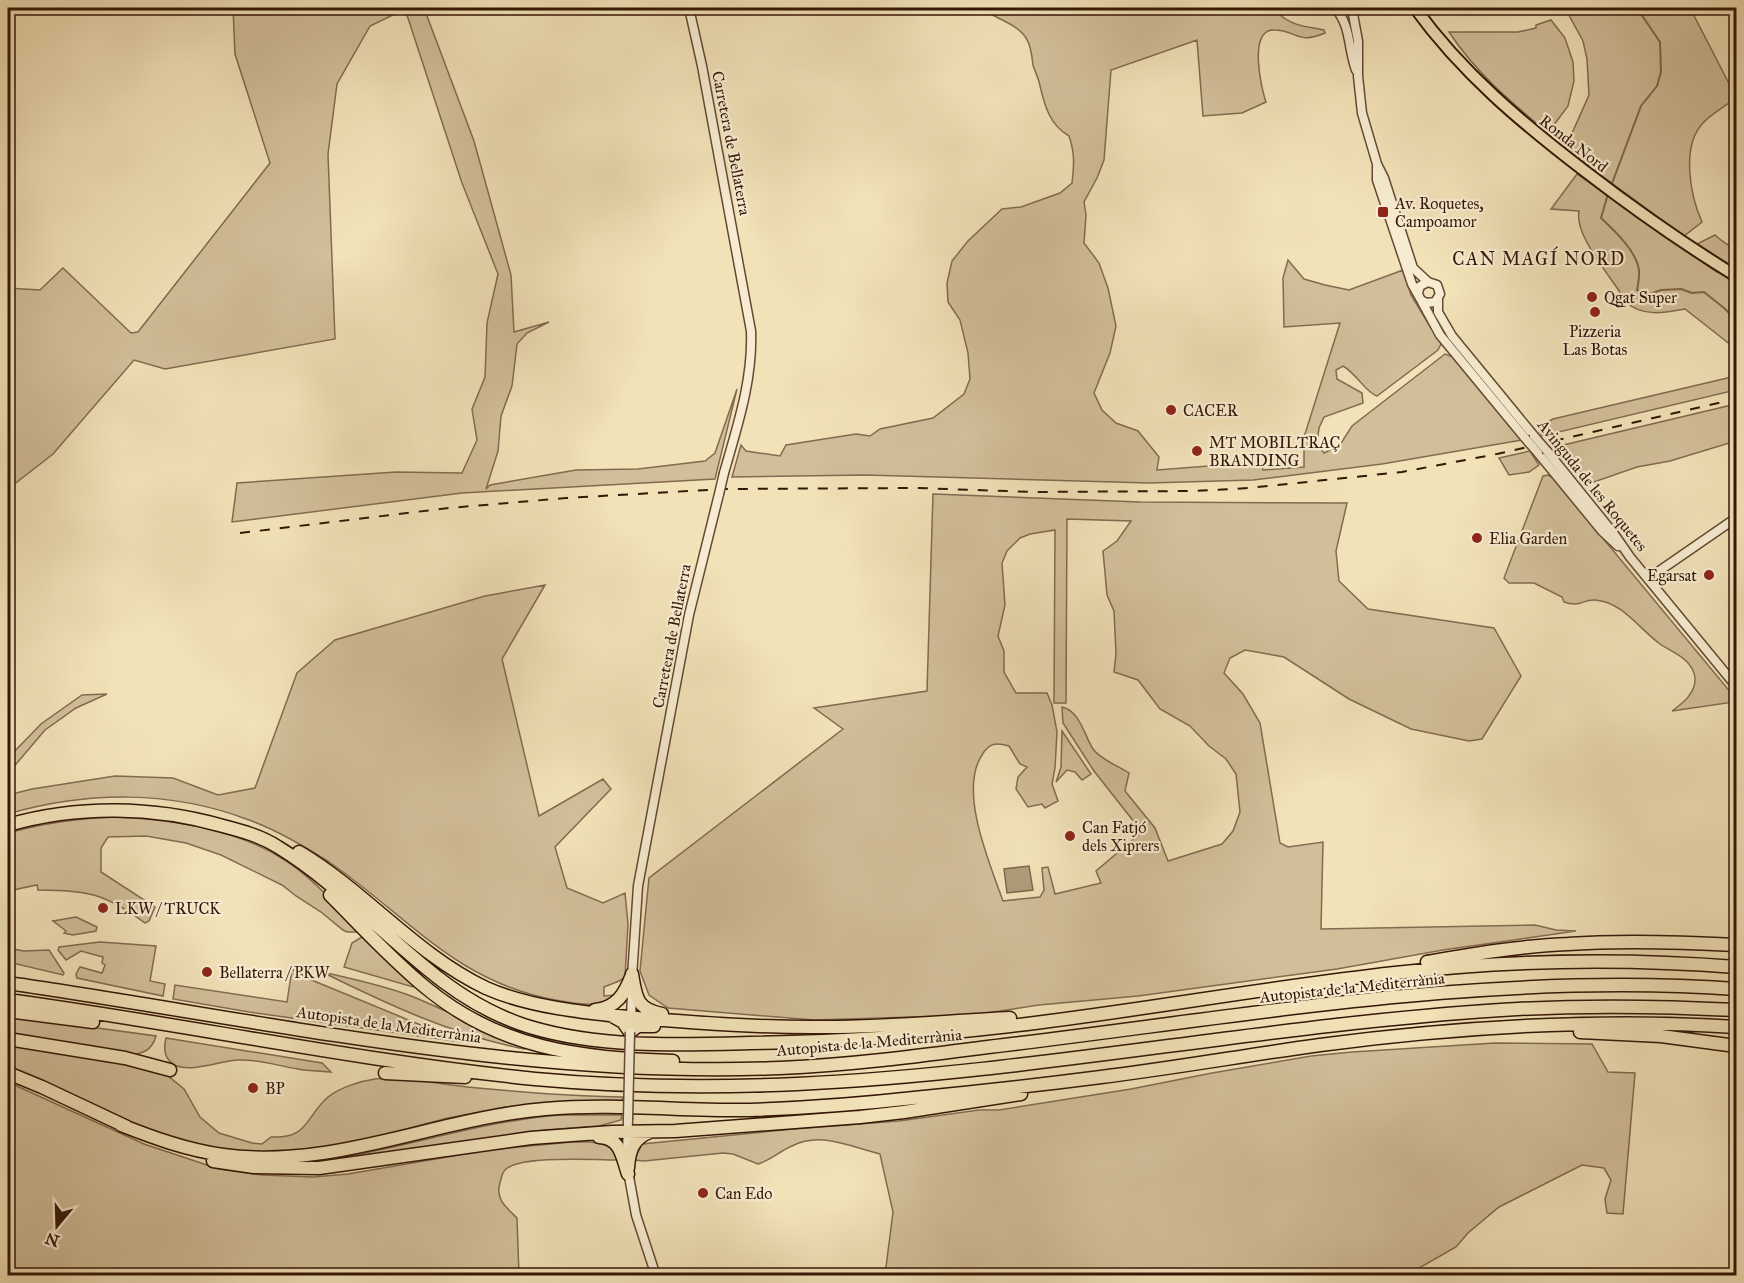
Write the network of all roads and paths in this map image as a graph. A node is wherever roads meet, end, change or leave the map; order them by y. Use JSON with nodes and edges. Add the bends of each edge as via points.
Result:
{"nodes":[{"id":1,"x":689,"y":8,"type":"edge"},
{"id":2,"x":1335,"y":8,"type":"edge"},
{"id":3,"x":1354,"y":8,"type":"edge"},
{"id":4,"x":1415,"y":8,"type":"edge"},
{"id":5,"x":1422,"y":8,"type":"edge"},
{"id":6,"x":1358,"y":76,"type":"junction"},
{"id":7,"x":1541,"y":133,"type":"junction"},
{"id":8,"x":1377,"y":164,"type":"junction"},
{"id":9,"x":1611,"y":187,"type":"junction"},
{"id":10,"x":1737,"y":269,"type":"edge"},
{"id":11,"x":1737,"y":276,"type":"edge"},
{"id":12,"x":1428,"y":282,"type":"junction"},
{"id":13,"x":1419,"y":296,"type":"junction"},
{"id":14,"x":1438,"y":299,"type":"junction"},
{"id":15,"x":1529,"y":437,"type":"junction"},
{"id":16,"x":1737,"y":518,"type":"edge"},
{"id":17,"x":1649,"y":579,"type":"junction"},
{"id":18,"x":1737,"y":686,"type":"edge"},
{"id":19,"x":153,"y":812,"type":"junction"},
{"id":20,"x":207,"y":821,"type":"junction"},
{"id":21,"x":8,"y":825,"type":"edge"},
{"id":22,"x":1737,"y":945,"type":"edge"},
{"id":23,"x":1737,"y":967,"type":"edge"},
{"id":24,"x":632,"y":974,"type":"junction"},
{"id":25,"x":1365,"y":977,"type":"junction"},
{"id":26,"x":8,"y":983,"type":"edge"},
{"id":27,"x":1737,"y":988,"type":"edge"},
{"id":28,"x":8,"y":1000,"type":"edge"},
{"id":29,"x":576,"y":1010,"type":"junction"},
{"id":30,"x":1737,"y":1010,"type":"edge"},
{"id":31,"x":8,"y":1011,"type":"edge"},
{"id":32,"x":607,"y":1015,"type":"junction"},
{"id":33,"x":631,"y":1017,"type":"junction"},
{"id":34,"x":1073,"y":1018,"type":"junction"},
{"id":35,"x":710,"y":1024,"type":"junction"},
{"id":36,"x":748,"y":1026,"type":"junction"},
{"id":37,"x":1737,"y":1027,"type":"edge"},
{"id":38,"x":1462,"y":1030,"type":"junction"},
{"id":39,"x":630,"y":1032,"type":"junction"},
{"id":40,"x":8,"y":1039,"type":"edge"},
{"id":41,"x":274,"y":1044,"type":"junction"},
{"id":42,"x":1737,"y":1046,"type":"edge"},
{"id":43,"x":818,"y":1066,"type":"junction"},
{"id":44,"x":170,"y":1070,"type":"dead end"},
{"id":45,"x":8,"y":1073,"type":"edge"},
{"id":46,"x":385,"y":1073,"type":"dead end"},
{"id":47,"x":1098,"y":1078,"type":"junction"},
{"id":48,"x":535,"y":1079,"type":"junction"},
{"id":49,"x":121,"y":1125,"type":"junction"},
{"id":50,"x":628,"y":1126,"type":"junction"},
{"id":51,"x":655,"y":1132,"type":"junction"},
{"id":52,"x":562,"y":1135,"type":"junction"},
{"id":53,"x":628,"y":1172,"type":"junction"},
{"id":54,"x":656,"y":1275,"type":"edge"}],
"edges":[{"from":1,"to":24,"type":"street","name":"Carretera de Bellaterra","bridge":true,"via":[[751,331],[751,357],[694,592],[638,886]]},
{"from":2,"to":6,"type":"street","name":"Avinguda de les Roquetes","via":[[1347,28]]},
{"from":3,"to":6,"type":"street","name":"Avinguda de les Roquetes"},
{"from":4,"to":7,"type":"main road","name":"Ronda Nord","via":[[1472,75]]},
{"from":5,"to":7,"type":"main road","name":"Ronda Nord","via":[[1478,74]]},
{"from":6,"to":8,"type":"street","name":"Avinguda de les Roquetes","via":[[1362,113]]},
{"from":7,"to":9,"type":"main road","name":"Ronda Nord"},
{"from":8,"to":12,"type":"street","name":"Avinguda de les Roquetes","via":[[1413,268]]},
{"from":8,"to":13,"type":"street","name":"Avinguda de les Roquetes","via":[[1377,180]]},
{"from":9,"to":10,"type":"main road","name":"Ronda Nord"},
{"from":9,"to":11,"type":"main road","name":"Ronda Nord"},
{"from":12,"to":13,"type":"street","via":[[1420,286]]},
{"from":12,"to":14,"type":"street","via":[[1440,289]]},
{"from":13,"to":14,"type":"street","via":[[1431,304]]},
{"from":13,"to":15,"type":"street","name":"Avinguda de les Roquetes","via":[[1440,335]]},
{"from":14,"to":15,"type":"street","name":"Avinguda de les Roquetes","via":[[1438,312],[1452,336]]},
{"from":15,"to":17,"type":"street","name":"Avinguda de les Roquetes","bridge":true},
{"from":16,"to":17,"type":"street"},
{"from":17,"to":18,"type":"street","name":"Avinguda de les Roquetes"},
{"from":19,"to":20,"type":"highway"},
{"from":19,"to":21,"type":"highway","via":[[72,812]]},
{"from":19,"to":29,"type":"highway","via":[[202,814],[267,834],[332,873],[429,951],[474,981],[511,997]]},
{"from":20,"to":34,"type":"highway","via":[[277,846],[325,880],[445,984],[497,1014],[547,1031],[643,1043],[762,1043],[898,1038]]},
{"from":20,"to":43,"type":"highway","via":[[255,841],[295,864],[425,987],[472,1020],[503,1035],[542,1047],[605,1057]]},
{"from":22,"to":25,"type":"highway","via":[[1566,944],[1481,953],[1402,966]]},
{"from":23,"to":25,"type":"highway","via":[[1569,961],[1460,966]]},
{"from":24,"to":29,"type":"highway","via":[[625,992],[614,1004]]},
{"from":24,"to":33,"type":"street","name":"Carretera de Bellaterra"},
{"from":24,"to":35,"type":"highway","via":[[638,1001],[644,1008]]},
{"from":25,"to":34,"type":"highway"},
{"from":26,"to":43,"type":"highway","name":"Autopista de la Mediterrània","via":[[324,1033],[545,1061],[651,1068]]},
{"from":27,"to":43,"type":"highway","name":"Autopista de la Mediterrània","via":[[1587,986],[1418,995]]},
{"from":28,"to":41,"type":"highway","name":"Autopista de la Mediterrània"},
{"from":29,"to":32,"type":"highway"},
{"from":30,"to":48,"type":"highway","name":"Autopista de la Mediterrània","via":[[1597,1006],[1476,1012],[1336,1025],[1003,1067],[797,1084],[666,1086]]},
{"from":31,"to":41,"type":"highway","via":[[206,1039]]},
{"from":32,"to":33,"type":"highway"},
{"from":32,"to":39,"type":"highway","via":[[623,1022]]},
{"from":33,"to":35,"type":"highway"},
{"from":33,"to":39,"type":"street","name":"Carretera de Bellaterra"},
{"from":34,"to":36,"type":"highway"},
{"from":35,"to":36,"type":"highway"},
{"from":36,"to":39,"type":"highway","via":[[643,1026]]},
{"from":37,"to":38,"type":"highway","via":[[1620,1024]]},
{"from":38,"to":42,"type":"highway","via":[[1628,1034]]},
{"from":38,"to":47,"type":"highway","via":[[1316,1046]]},
{"from":39,"to":50,"type":"street","name":"Carretera de Bellaterra","bridge":true},
{"from":40,"to":44,"type":"highway","via":[[125,1058]]},
{"from":41,"to":48,"type":"highway","name":"Autopista de la Mediterrània"},
{"from":45,"to":49,"type":"highway"},
{"from":46,"to":48,"type":"highway"},
{"from":47,"to":49,"type":"highway","via":[[909,1099],[751,1110],[545,1109],[288,1157],[204,1152]]},
{"from":47,"to":51,"type":"highway","via":[[904,1112]]},
{"from":49,"to":52,"type":"highway","via":[[191,1155],[275,1169],[351,1165]]},
{"from":50,"to":51,"type":"highway"},
{"from":50,"to":52,"type":"highway"},
{"from":50,"to":53,"type":"street","name":"Carretera de Bellaterra"},
{"from":51,"to":53,"type":"highway","via":[[633,1143]]},
{"from":52,"to":53,"type":"highway","via":[[613,1140]]},
{"from":53,"to":54,"type":"street","name":"Carretera de Bellaterra","via":[[636,1215]]}]}
